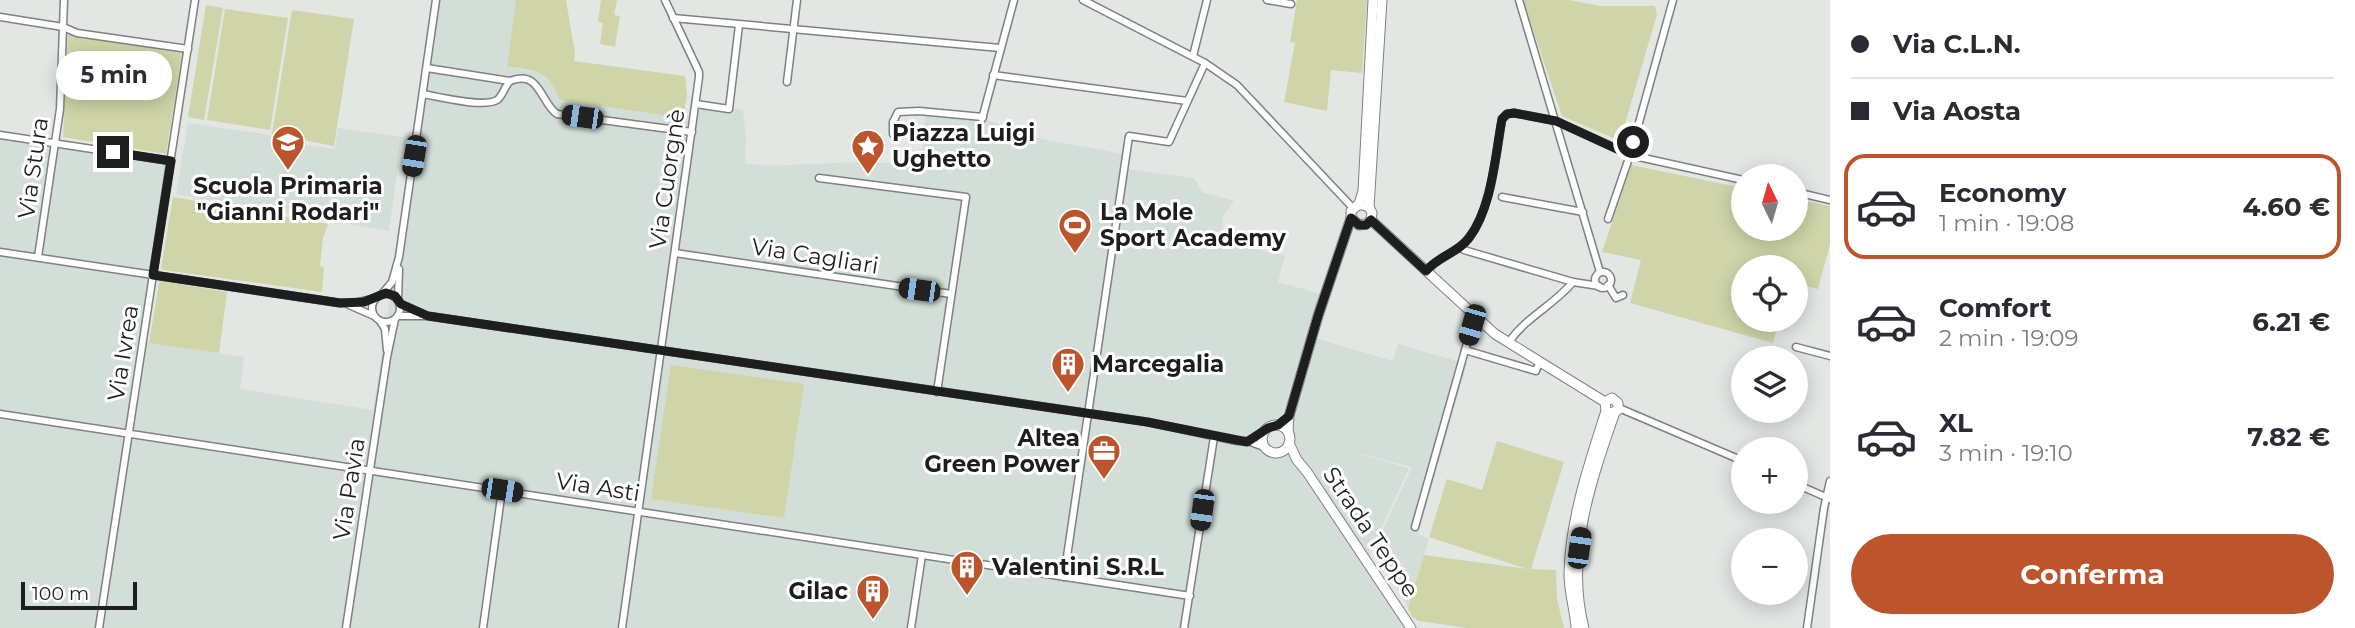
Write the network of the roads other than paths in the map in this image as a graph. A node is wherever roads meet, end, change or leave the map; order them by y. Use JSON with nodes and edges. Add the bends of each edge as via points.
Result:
{"nodes":[{"id":1,"x":64,"y":0,"type":"edge"},
{"id":2,"x":195,"y":0,"type":"edge"},
{"id":3,"x":436,"y":0,"type":"edge"},
{"id":4,"x":666,"y":0,"type":"edge"},
{"id":5,"x":797,"y":0,"type":"edge"},
{"id":6,"x":1014,"y":0,"type":"edge"},
{"id":7,"x":1083,"y":0,"type":"edge"},
{"id":8,"x":1207,"y":0,"type":"edge"},
{"id":9,"x":1267,"y":0,"type":"edge"},
{"id":10,"x":1373,"y":0,"type":"edge"},
{"id":11,"x":1382,"y":0,"type":"edge"},
{"id":12,"x":1519,"y":0,"type":"edge"},
{"id":13,"x":1673,"y":0,"type":"edge"},
{"id":14,"x":1291,"y":4,"type":"dead end"},
{"id":15,"x":0,"y":18,"type":"edge"},
{"id":16,"x":673,"y":18,"type":"junction"},
{"id":17,"x":739,"y":25,"type":"junction"},
{"id":18,"x":63,"y":27,"type":"junction"},
{"id":19,"x":794,"y":27,"type":"junction"},
{"id":20,"x":1000,"y":48,"type":"junction"},
{"id":21,"x":188,"y":49,"type":"junction"},
{"id":22,"x":1193,"y":56,"type":"junction"},
{"id":23,"x":1205,"y":63,"type":"junction"},
{"id":24,"x":427,"y":68,"type":"junction"},
{"id":25,"x":993,"y":75,"type":"junction"},
{"id":26,"x":510,"y":82,"type":"junction"},
{"id":27,"x":788,"y":82,"type":"dead end"},
{"id":28,"x":423,"y":94,"type":"junction"},
{"id":29,"x":1186,"y":101,"type":"junction"},
{"id":30,"x":696,"y":104,"type":"junction"},
{"id":31,"x":1556,"y":121,"type":"junction"},
{"id":32,"x":692,"y":132,"type":"junction"},
{"id":33,"x":893,"y":134,"type":"dead end"},
{"id":34,"x":0,"y":135,"type":"edge"},
{"id":35,"x":55,"y":144,"type":"junction"},
{"id":36,"x":1630,"y":155,"type":"junction"},
{"id":37,"x":171,"y":161,"type":"junction"},
{"id":38,"x":1731,"y":177,"type":"edge"},
{"id":39,"x":819,"y":178,"type":"dead end"},
{"id":40,"x":1808,"y":195,"type":"edge"},
{"id":41,"x":1502,"y":198,"type":"dead end"},
{"id":42,"x":1830,"y":200,"type":"edge"},
{"id":43,"x":1356,"y":205,"type":"junction"},
{"id":44,"x":1369,"y":207,"type":"junction"},
{"id":45,"x":1583,"y":212,"type":"junction"},
{"id":46,"x":1608,"y":219,"type":"dead end"},
{"id":47,"x":1371,"y":220,"type":"junction"},
{"id":48,"x":1353,"y":221,"type":"junction"},
{"id":49,"x":1460,"y":247,"type":"junction"},
{"id":50,"x":0,"y":252,"type":"edge"},
{"id":51,"x":675,"y":253,"type":"junction"},
{"id":52,"x":38,"y":257,"type":"junction"},
{"id":53,"x":399,"y":257,"type":"junction"},
{"id":54,"x":1426,"y":271,"type":"junction"},
{"id":55,"x":1600,"y":272,"type":"junction"},
{"id":56,"x":153,"y":275,"type":"junction"},
{"id":57,"x":1573,"y":282,"type":"junction"},
{"id":58,"x":1608,"y":285,"type":"junction"},
{"id":59,"x":1598,"y":286,"type":"junction"},
{"id":60,"x":951,"y":294,"type":"junction"},
{"id":61,"x":1623,"y":295,"type":"dead end"},
{"id":62,"x":379,"y":296,"type":"junction"},
{"id":63,"x":399,"y":301,"type":"junction"},
{"id":64,"x":340,"y":303,"type":"junction"},
{"id":65,"x":1475,"y":315,"type":"junction"},
{"id":66,"x":428,"y":316,"type":"junction"},
{"id":67,"x":397,"y":317,"type":"junction"},
{"id":68,"x":377,"y":318,"type":"junction"},
{"id":69,"x":1508,"y":342,"type":"junction"},
{"id":70,"x":661,"y":350,"type":"junction"},
{"id":71,"x":1465,"y":350,"type":"junction"},
{"id":72,"x":1808,"y":350,"type":"edge"},
{"id":73,"x":387,"y":355,"type":"junction"},
{"id":74,"x":1830,"y":356,"type":"edge"},
{"id":75,"x":1540,"y":361,"type":"junction"},
{"id":76,"x":937,"y":392,"type":"junction"},
{"id":77,"x":1611,"y":408,"type":"junction"},
{"id":78,"x":1088,"y":413,"type":"junction"},
{"id":79,"x":0,"y":414,"type":"edge"},
{"id":80,"x":1289,"y":416,"type":"junction"},
{"id":81,"x":1278,"y":425,"type":"junction"},
{"id":82,"x":1264,"y":431,"type":"junction"},
{"id":83,"x":1288,"y":432,"type":"junction"},
{"id":84,"x":129,"y":434,"type":"junction"},
{"id":85,"x":1214,"y":437,"type":"junction"},
{"id":86,"x":1248,"y":441,"type":"junction"},
{"id":87,"x":1289,"y":443,"type":"junction"},
{"id":88,"x":1264,"y":447,"type":"junction"},
{"id":89,"x":1283,"y":451,"type":"junction"},
{"id":90,"x":1731,"y":456,"type":"edge"},
{"id":91,"x":1297,"y":460,"type":"junction"},
{"id":92,"x":369,"y":471,"type":"junction"},
{"id":93,"x":1830,"y":481,"type":"edge"},
{"id":94,"x":1808,"y":489,"type":"edge"},
{"id":95,"x":502,"y":490,"type":"junction"},
{"id":96,"x":1828,"y":498,"type":"edge"},
{"id":97,"x":639,"y":511,"type":"junction"},
{"id":98,"x":1415,"y":527,"type":"dead end"},
{"id":99,"x":922,"y":555,"type":"junction"},
{"id":100,"x":1064,"y":577,"type":"junction"},
{"id":101,"x":1190,"y":596,"type":"junction"},
{"id":102,"x":99,"y":628,"type":"edge"},
{"id":103,"x":346,"y":628,"type":"edge"},
{"id":104,"x":483,"y":628,"type":"edge"},
{"id":105,"x":622,"y":628,"type":"edge"},
{"id":106,"x":911,"y":628,"type":"edge"},
{"id":107,"x":1184,"y":628,"type":"edge"},
{"id":108,"x":1411,"y":628,"type":"edge"},
{"id":109,"x":1576,"y":628,"type":"edge"},
{"id":110,"x":1584,"y":628,"type":"edge"},
{"id":111,"x":1807,"y":628,"type":"edge"}],
"edges":[{"from":1,"to":18,"type":"street","name":"Via Stura"},
{"from":2,"to":21,"type":"street","name":"Via Ivrea"},
{"from":3,"to":24,"type":"street"},
{"from":4,"to":16,"type":"street","name":"Via Cuorgnè"},
{"from":5,"to":19,"type":"street"},
{"from":6,"to":20,"type":"street"},
{"from":7,"to":22,"type":"street"},
{"from":8,"to":22,"type":"street"},
{"from":9,"to":14,"type":"street"},
{"from":10,"to":43,"type":"street","via":[[1363,191]]},
{"from":11,"to":44,"type":"street"},
{"from":12,"to":31,"type":"street"},
{"from":13,"to":36,"type":"street"},
{"from":15,"to":18,"type":"street"},
{"from":16,"to":17,"type":"street"},
{"from":16,"to":30,"type":"street","name":"Via Cuorgnè","via":[[699,72]]},
{"from":17,"to":19,"type":"street"},
{"from":17,"to":30,"type":"street","via":[[729,109]]},
{"from":18,"to":21,"type":"street"},
{"from":18,"to":35,"type":"street","name":"Via Stura"},
{"from":19,"to":20,"type":"street"},
{"from":19,"to":27,"type":"street"},
{"from":20,"to":25,"type":"street"},
{"from":21,"to":37,"type":"street","name":"Via Ivrea"},
{"from":22,"to":23,"type":"street"},
{"from":23,"to":29,"type":"street"},
{"from":23,"to":43,"type":"street","via":[[1237,85]]},
{"from":24,"to":26,"type":"street"},
{"from":24,"to":28,"type":"street"},
{"from":25,"to":29,"type":"street"},
{"from":25,"to":33,"type":"street","via":[[982,118],[898,112]]},
{"from":26,"to":28,"type":"street","via":[[497,99],[485,103]]},
{"from":26,"to":32,"type":"street","via":[[522,79],[535,84],[557,114]]},
{"from":28,"to":53,"type":"street"},
{"from":29,"to":78,"type":"street","via":[[1169,142],[1129,136]]},
{"from":30,"to":32,"type":"street","name":"Via Cuorgnè"},
{"from":31,"to":36,"type":"street"},
{"from":31,"to":45,"type":"street"},
{"from":31,"to":49,"type":"street","via":[[1514,113],[1502,119],[1489,195],[1474,231]]},
{"from":32,"to":51,"type":"street","name":"Via Cuorgnè"},
{"from":34,"to":35,"type":"street"},
{"from":35,"to":37,"type":"street"},
{"from":35,"to":52,"type":"street","name":"Via Stura"},
{"from":36,"to":38,"type":"street"},
{"from":36,"to":46,"type":"street"},
{"from":37,"to":56,"type":"street","name":"Via Ivrea"},
{"from":39,"to":60,"type":"street","via":[[966,197]]},
{"from":40,"to":42,"type":"street"},
{"from":41,"to":45,"type":"street"},
{"from":43,"to":44,"type":"street"},
{"from":43,"to":48,"type":"street"},
{"from":44,"to":47,"type":"street"},
{"from":45,"to":55,"type":"street"},
{"from":47,"to":48,"type":"street","via":[[1362,226]]},
{"from":47,"to":54,"type":"street"},
{"from":48,"to":80,"type":"street","via":[[1342,243]]},
{"from":49,"to":54,"type":"street"},
{"from":49,"to":57,"type":"street"},
{"from":50,"to":52,"type":"street"},
{"from":51,"to":60,"type":"street","name":"Via Cagliari"},
{"from":51,"to":70,"type":"street","name":"Via Cuorgnè"},
{"from":52,"to":56,"type":"street"},
{"from":53,"to":62,"type":"street","via":[[392,282]]},
{"from":53,"to":63,"type":"street"},
{"from":54,"to":65,"type":"street"},
{"from":55,"to":58,"type":"street","via":[[1610,276]]},
{"from":55,"to":59,"type":"street","via":[[1595,280]]},
{"from":56,"to":64,"type":"street"},
{"from":56,"to":84,"type":"street","name":"Via Ivrea"},
{"from":57,"to":59,"type":"street"},
{"from":57,"to":69,"type":"street","via":[[1518,328]]},
{"from":58,"to":59,"type":"street"},
{"from":58,"to":61,"type":"street","via":[[1616,298]]},
{"from":60,"to":76,"type":"street"},
{"from":62,"to":63,"type":"street","via":[[391,294]]},
{"from":62,"to":64,"type":"street"},
{"from":62,"to":68,"type":"street","via":[[372,307]]},
{"from":63,"to":66,"type":"street"},
{"from":63,"to":67,"type":"street"},
{"from":64,"to":68,"type":"street"},
{"from":65,"to":69,"type":"street"},
{"from":65,"to":71,"type":"street"},
{"from":66,"to":67,"type":"street"},
{"from":66,"to":70,"type":"street"},
{"from":67,"to":68,"type":"street","via":[[388,322]]},
{"from":67,"to":73,"type":"street","name":"Via Pavia"},
{"from":68,"to":73,"type":"street","name":"Via Pavia","via":[[385,329]]},
{"from":69,"to":75,"type":"street"},
{"from":70,"to":76,"type":"street"},
{"from":70,"to":97,"type":"street","name":"Via Cuorgnè"},
{"from":71,"to":75,"type":"street","via":[[1536,371]]},
{"from":71,"to":98,"type":"street"},
{"from":72,"to":74,"type":"street"},
{"from":73,"to":92,"type":"street","name":"Via Pavia"},
{"from":75,"to":77,"type":"street"},
{"from":76,"to":78,"type":"street"},
{"from":77,"to":90,"type":"street"},
{"from":77,"to":109,"type":"street","via":[[1581,493],[1573,534],[1570,586]]},
{"from":77,"to":110,"type":"street","via":[[1581,531],[1577,576]]},
{"from":78,"to":85,"type":"street"},
{"from":78,"to":100,"type":"street"},
{"from":79,"to":84,"type":"street","name":"Via Asti"},
{"from":80,"to":81,"type":"street"},
{"from":80,"to":83,"type":"street"},
{"from":81,"to":82,"type":"street"},
{"from":81,"to":83,"type":"street"},
{"from":82,"to":86,"type":"street"},
{"from":82,"to":88,"type":"street"},
{"from":83,"to":87,"type":"street"},
{"from":84,"to":92,"type":"street","name":"Via Asti"},
{"from":84,"to":102,"type":"street","name":"Via Ivrea"},
{"from":85,"to":86,"type":"street"},
{"from":85,"to":101,"type":"street"},
{"from":86,"to":88,"type":"street"},
{"from":87,"to":89,"type":"street"},
{"from":87,"to":91,"type":"street","name":"Strada Teppe"},
{"from":88,"to":89,"type":"street","via":[[1274,453]]},
{"from":89,"to":91,"type":"street","name":"Strada Teppe"},
{"from":91,"to":108,"type":"street","name":"Strada Teppe"},
{"from":92,"to":95,"type":"street","name":"Via Asti"},
{"from":92,"to":103,"type":"street","name":"Via Pavia"},
{"from":93,"to":96,"type":"street"},
{"from":94,"to":96,"type":"street"},
{"from":95,"to":97,"type":"street","name":"Via Asti"},
{"from":95,"to":104,"type":"street"},
{"from":96,"to":111,"type":"street"},
{"from":97,"to":99,"type":"street","name":"Via Asti"},
{"from":97,"to":105,"type":"street","name":"Via Cuorgnè"},
{"from":99,"to":100,"type":"street","name":"Via Asti"},
{"from":99,"to":106,"type":"street"},
{"from":100,"to":101,"type":"street","name":"Via Asti"},
{"from":101,"to":107,"type":"street"}]}
